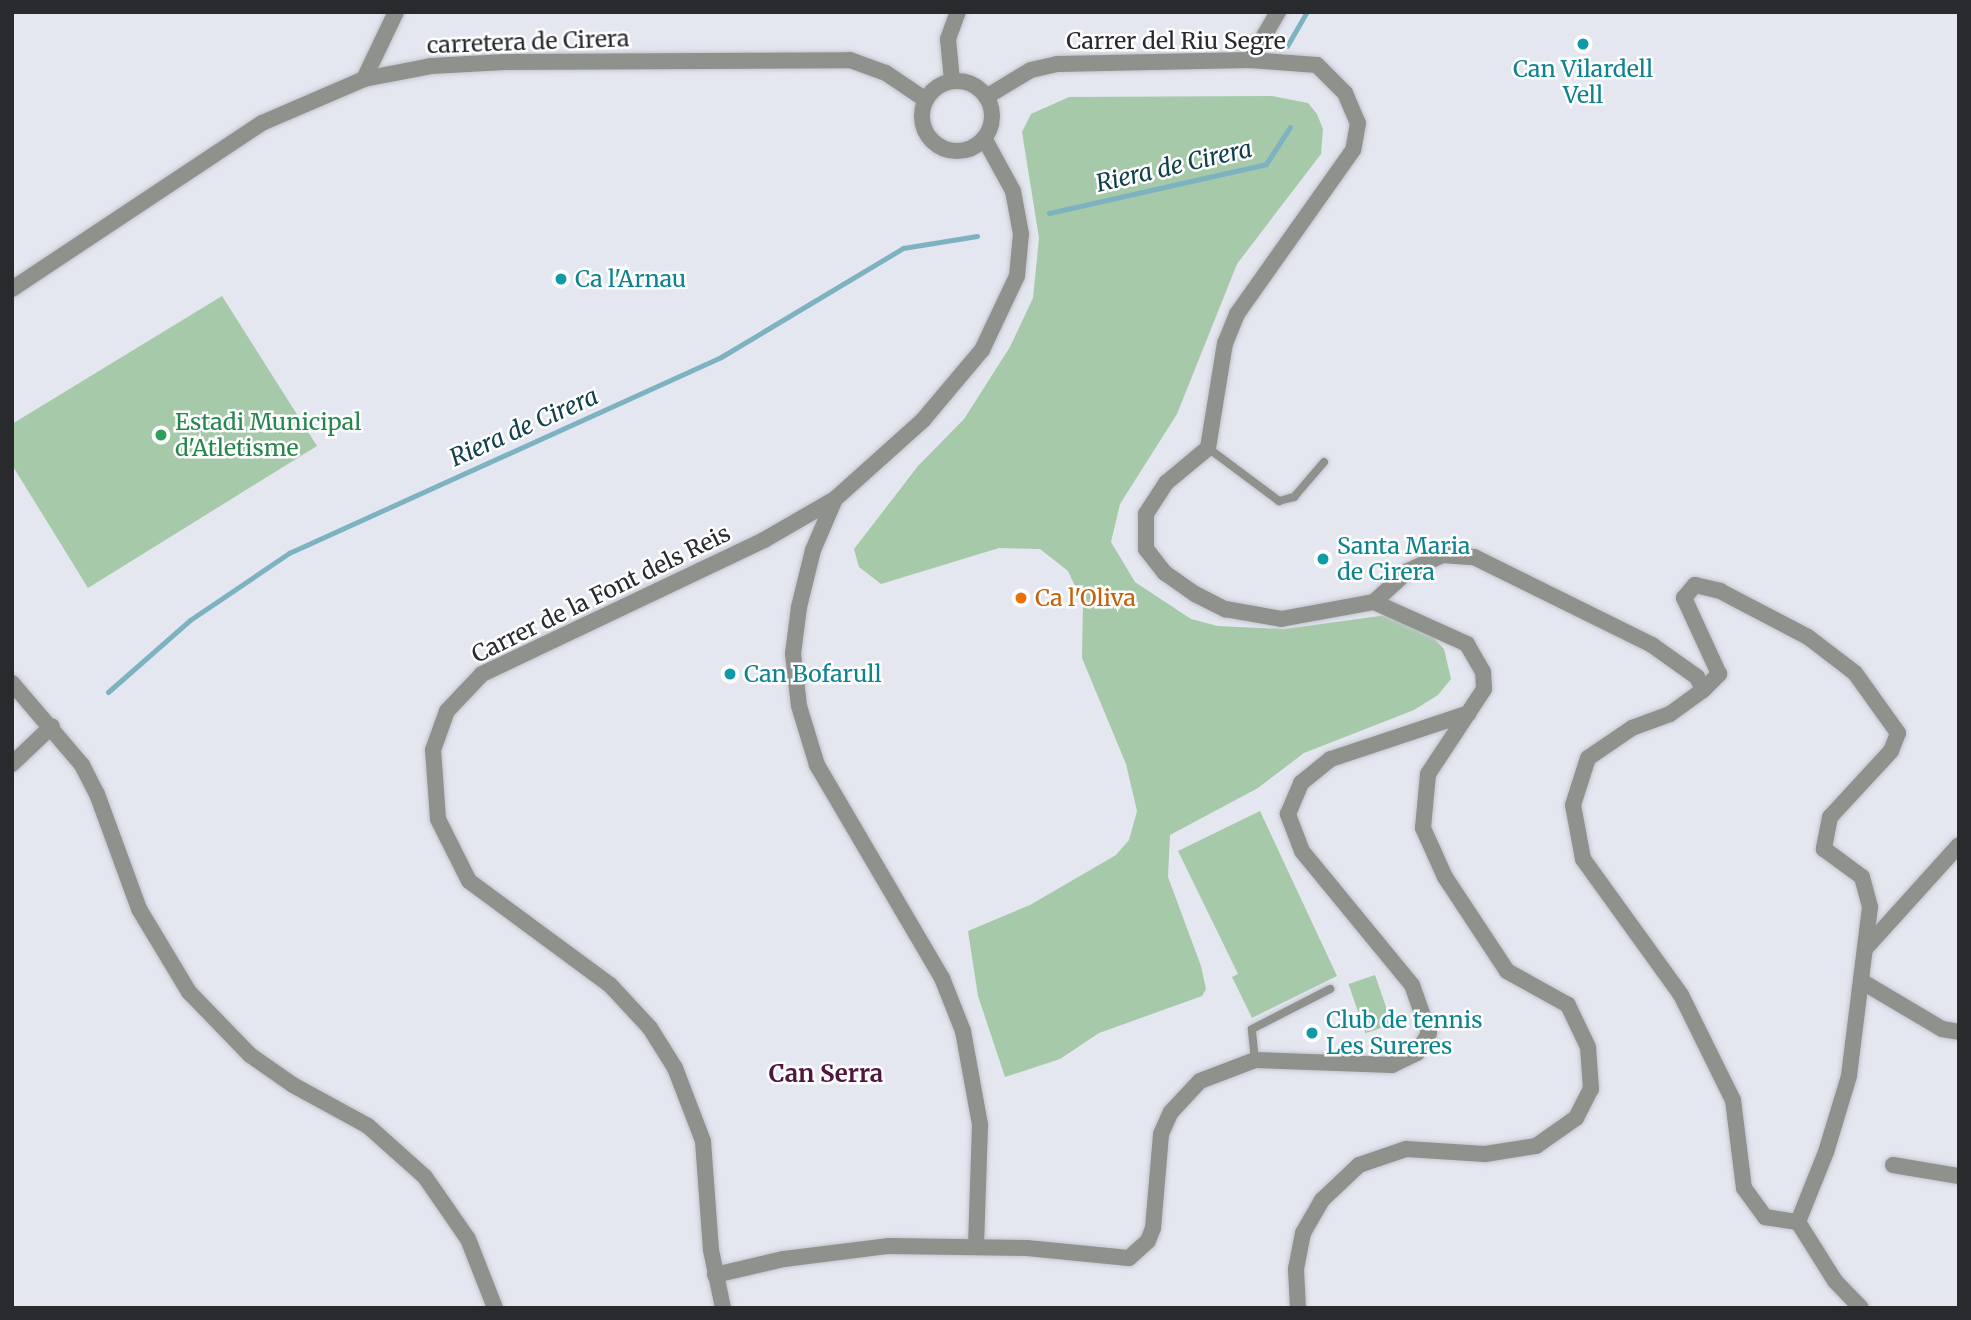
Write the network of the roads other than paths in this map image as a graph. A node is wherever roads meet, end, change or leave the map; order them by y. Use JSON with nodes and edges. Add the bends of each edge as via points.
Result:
{"nodes":[{"id":1,"x":396,"y":12,"type":"edge"},
{"id":2,"x":958,"y":12,"type":"edge"},
{"id":3,"x":1278,"y":12,"type":"edge"},
{"id":4,"x":1250,"y":60,"type":"junction"},
{"id":5,"x":364,"y":79,"type":"junction"},
{"id":6,"x":952,"y":81,"type":"junction"},
{"id":7,"x":986,"y":97,"type":"junction"},
{"id":8,"x":926,"y":100,"type":"junction"},
{"id":9,"x":984,"y":138,"type":"junction"},
{"id":10,"x":12,"y":289,"type":"edge"},
{"id":11,"x":1208,"y":449,"type":"junction"},
{"id":12,"x":1324,"y":462,"type":"dead end"},
{"id":13,"x":835,"y":499,"type":"junction"},
{"id":14,"x":1374,"y":602,"type":"junction"},
{"id":15,"x":12,"y":683,"type":"edge"},
{"id":16,"x":1703,"y":691,"type":"junction"},
{"id":17,"x":1469,"y":713,"type":"junction"},
{"id":18,"x":52,"y":726,"type":"junction"},
{"id":19,"x":12,"y":764,"type":"edge"},
{"id":20,"x":1959,"y":845,"type":"edge"},
{"id":21,"x":1865,"y":949,"type":"junction"},
{"id":22,"x":1861,"y":981,"type":"junction"},
{"id":23,"x":1330,"y":989,"type":"dead end"},
{"id":24,"x":1959,"y":1032,"type":"edge"},
{"id":25,"x":1255,"y":1060,"type":"junction"},
{"id":26,"x":1893,"y":1165,"type":"dead end"},
{"id":27,"x":1959,"y":1176,"type":"edge"},
{"id":28,"x":1798,"y":1222,"type":"junction"},
{"id":29,"x":976,"y":1246,"type":"junction"},
{"id":30,"x":715,"y":1275,"type":"junction"},
{"id":31,"x":495,"y":1308,"type":"edge"},
{"id":32,"x":723,"y":1308,"type":"edge"},
{"id":33,"x":1298,"y":1308,"type":"edge"},
{"id":34,"x":1861,"y":1308,"type":"edge"}],
"edges":[{"from":1,"to":5,"type":"street"},
{"from":2,"to":6,"type":"street","via":[[948,39]]},
{"from":3,"to":4,"type":"street"},
{"from":4,"to":7,"type":"street","name":"Carrer del Riu Segre","via":[[1056,64],[1031,70]]},
{"from":4,"to":11,"type":"street","name":"Carrer del Riu Segre","via":[[1317,65],[1345,93],[1358,123],[1353,150],[1279,248],[1237,314],[1225,343]]},
{"from":5,"to":8,"type":"street","name":"carretera de Cirera","via":[[431,66],[505,62],[850,60],[886,73]]},
{"from":5,"to":10,"type":"street","name":"carretera de Cirera","via":[[262,123]]},
{"from":6,"to":7,"type":"street","via":[[970,83]]},
{"from":6,"to":8,"type":"street","via":[[936,88]]},
{"from":7,"to":9,"type":"street","via":[[992,117]]},
{"from":8,"to":9,"type":"street","via":[[922,120],[936,144],[961,151]]},
{"from":9,"to":13,"type":"street","name":"Carrer de la Font dels Reis","via":[[1007,175],[1018,213],[1020,253],[1013,290],[982,349],[953,386],[900,445]]},
{"from":11,"to":12,"type":"lane","via":[[1279,501],[1294,497]]},
{"from":11,"to":14,"type":"street","via":[[1166,483],[1146,514],[1146,549],[1165,573],[1225,609],[1280,619]]},
{"from":13,"to":29,"type":"street","via":[[813,550],[799,607],[793,654],[799,706],[817,765],[931,957],[963,1031],[980,1125]]},
{"from":13,"to":30,"type":"street","name":"Carrer de la Font dels Reis","via":[[764,540],[482,674],[447,711],[433,750],[439,819],[469,881],[610,985],[650,1027],[676,1068],[703,1141]]},
{"from":14,"to":16,"type":"street","via":[[1408,571],[1442,555],[1474,557],[1652,645],[1697,677]]},
{"from":14,"to":17,"type":"street","via":[[1467,644],[1483,672],[1484,690]]},
{"from":15,"to":18,"type":"street"},
{"from":16,"to":21,"type":"street","via":[[1719,674],[1685,598],[1695,584],[1720,591],[1808,637],[1855,673],[1882,706],[1898,733],[1891,751],[1830,817],[1824,849],[1862,877],[1870,907]]},
{"from":16,"to":28,"type":"street","via":[[1670,714],[1632,728],[1588,758],[1573,805],[1583,859],[1681,995],[1733,1100],[1744,1188],[1765,1217]]},
{"from":17,"to":25,"type":"street","via":[[1331,760],[1301,783],[1289,814],[1302,851],[1412,985],[1427,1023],[1425,1044],[1407,1060],[1392,1065]]},
{"from":17,"to":33,"type":"street","via":[[1428,774],[1422,807],[1429,846],[1507,971],[1568,1005],[1588,1047],[1591,1089],[1576,1118],[1536,1146],[1485,1154],[1406,1149],[1359,1165],[1322,1200],[1303,1233],[1296,1269]]},
{"from":18,"to":19,"type":"street"},
{"from":18,"to":31,"type":"street","via":[[97,794],[139,909],[189,992],[250,1055],[293,1085],[368,1126],[425,1177],[468,1239]]},
{"from":20,"to":21,"type":"street"},
{"from":21,"to":22,"type":"street"},
{"from":22,"to":24,"type":"street","via":[[1942,1028]]},
{"from":22,"to":28,"type":"street","via":[[1849,1076]]},
{"from":23,"to":25,"type":"lane","via":[[1252,1029]]},
{"from":25,"to":29,"type":"street","via":[[1200,1081],[1171,1112],[1161,1134],[1158,1206],[1148,1241],[1140,1251],[1116,1260]]},
{"from":26,"to":27,"type":"street"},
{"from":28,"to":34,"type":"street","via":[[1835,1281]]},
{"from":29,"to":30,"type":"street","via":[[863,1247]]},
{"from":30,"to":32,"type":"street","name":"Carrer de la Font dels Reis"}]}
